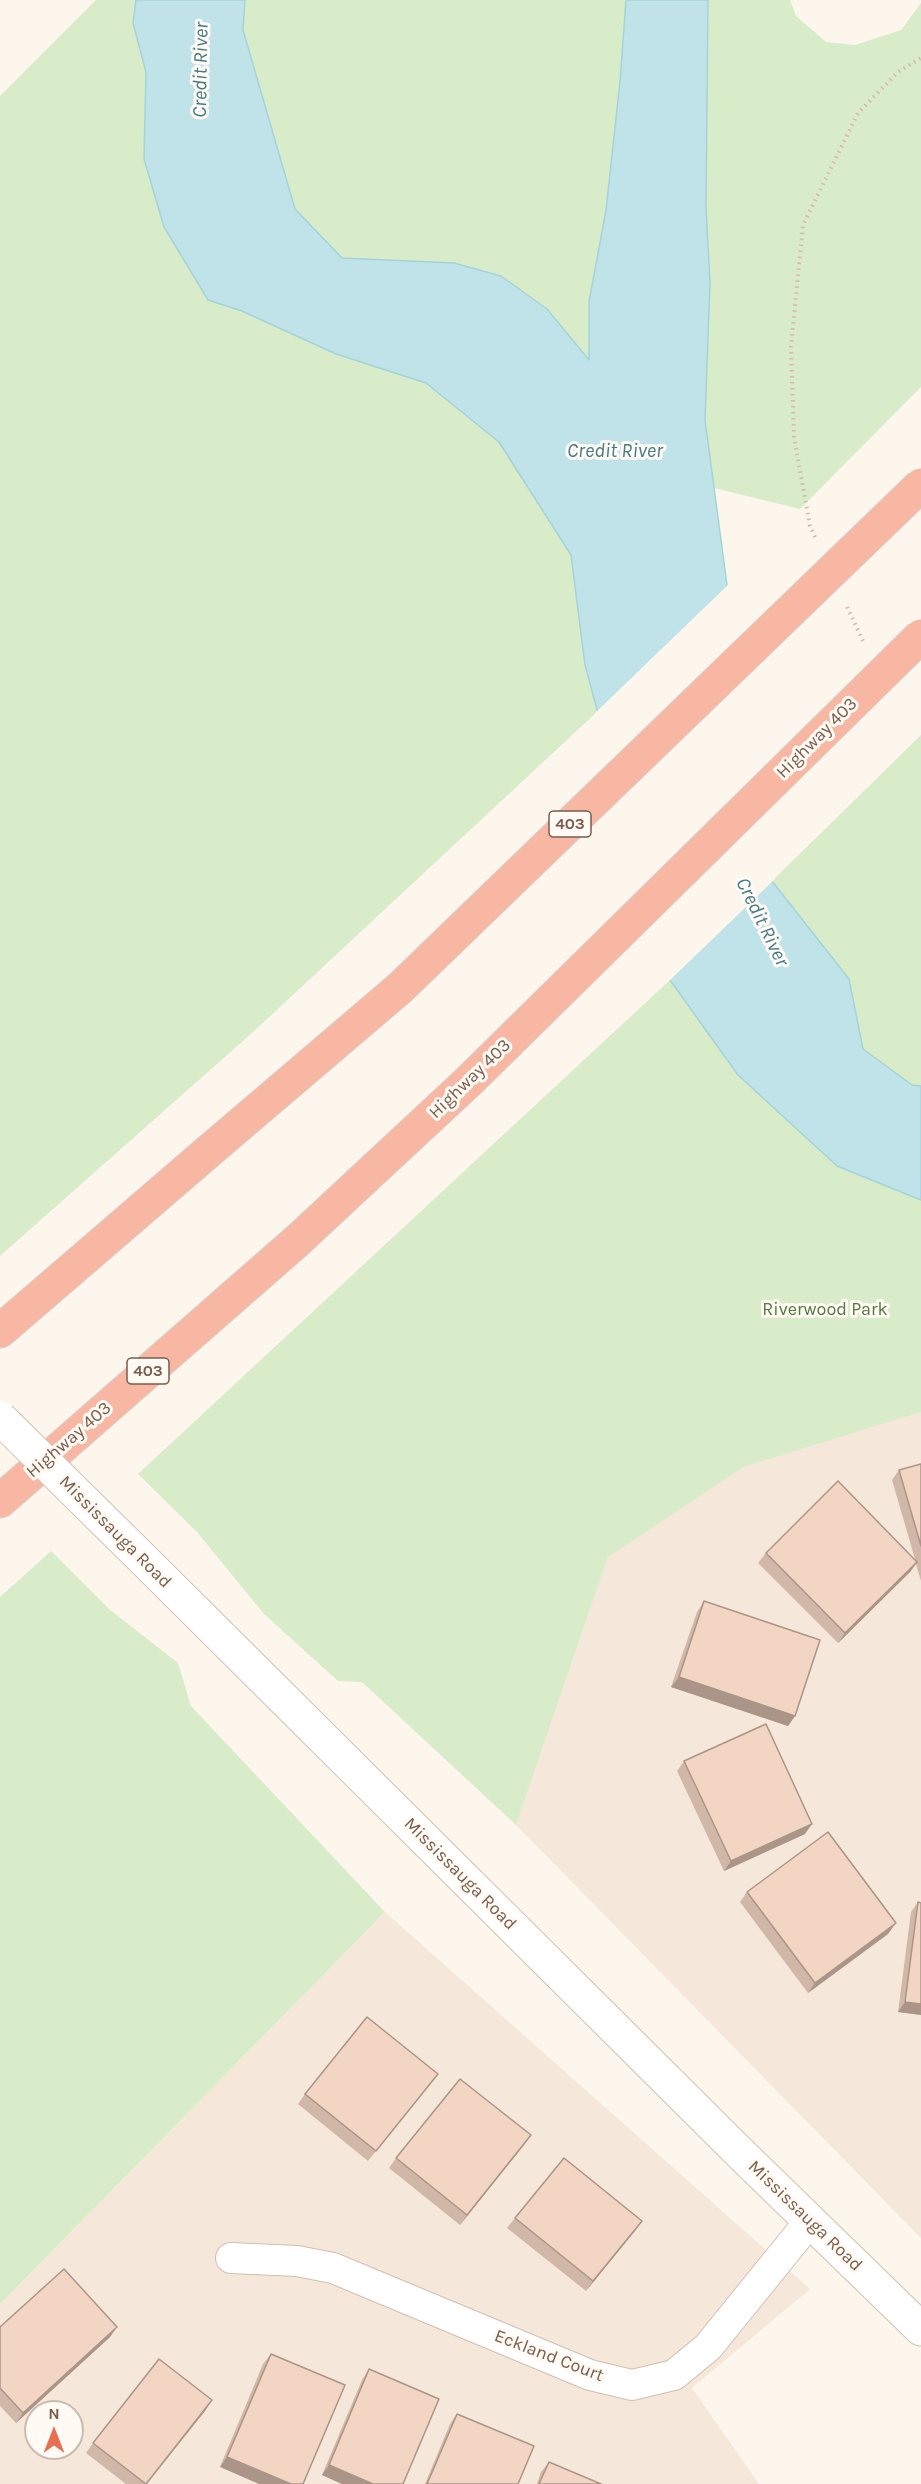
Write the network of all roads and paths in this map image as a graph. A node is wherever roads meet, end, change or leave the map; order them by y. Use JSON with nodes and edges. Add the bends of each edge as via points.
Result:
{"nodes":[{"id":1,"x":921,"y":58,"type":"edge"},
{"id":2,"x":794,"y":437,"type":"dead end"},
{"id":3,"x":921,"y":485,"type":"edge"},
{"id":4,"x":921,"y":636,"type":"edge"},
{"id":5,"x":0,"y":1331,"type":"edge"},
{"id":6,"x":0,"y":1418,"type":"edge"},
{"id":7,"x":0,"y":1501,"type":"edge"},
{"id":8,"x":810,"y":2221,"type":"junction"},
{"id":9,"x":231,"y":2258,"type":"dead end"},
{"id":10,"x":921,"y":2329,"type":"edge"}],
"edges":[{"from":1,"to":2,"type":"path","via":[[898,72],[858,113],[803,225],[791,347]]},
{"from":3,"to":5,"type":"highway","number":"403","bridge":true,"via":[[400,988]]},
{"from":4,"to":7,"type":"highway","name":"Highway 403","number":"403","bridge":true,"via":[[469,1081],[297,1241]]},
{"from":6,"to":8,"type":"main road","name":"Mississauga Road","bridge":true},
{"from":8,"to":9,"type":"street","name":"Eckland Court","via":[[708,2347],[674,2375],[632,2385],[590,2375],[333,2268],[297,2261]]},
{"from":8,"to":10,"type":"main road","name":"Mississauga Road"}]}
